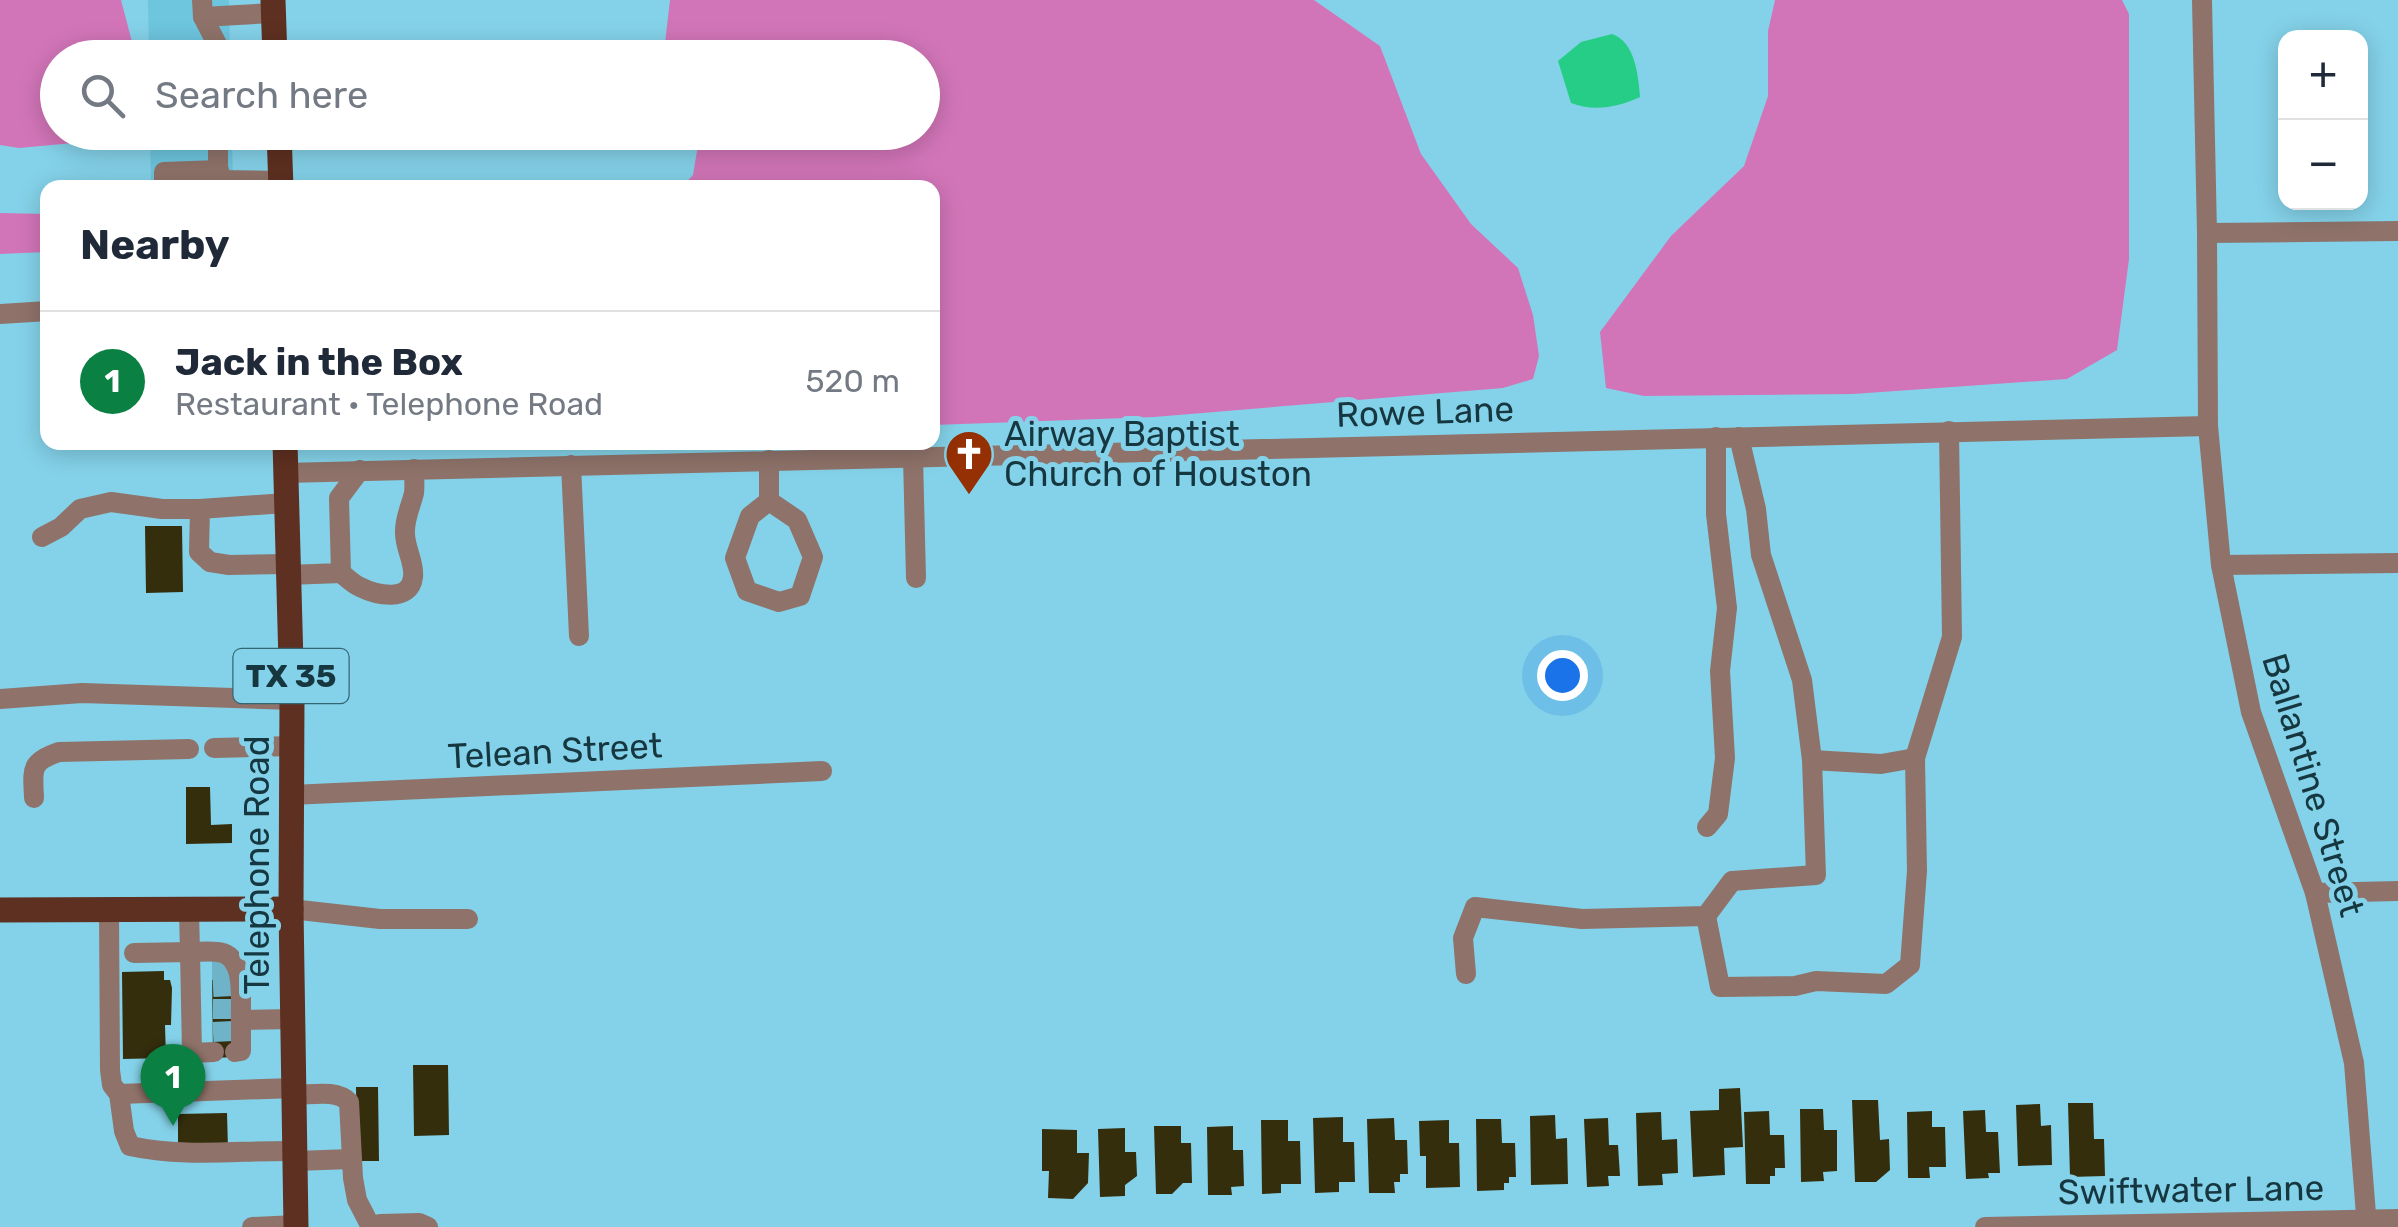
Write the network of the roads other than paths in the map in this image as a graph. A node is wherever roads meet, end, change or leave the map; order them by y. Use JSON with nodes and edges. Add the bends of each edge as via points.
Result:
{"nodes":[{"id":1,"x":2202,"y":0,"type":"edge"},
{"id":2,"x":273,"y":6,"type":"edge"},
{"id":3,"x":203,"y":9,"type":"edge"},
{"id":4,"x":216,"y":40,"type":"edge"},
{"id":5,"x":274,"y":40,"type":"edge"},
{"id":6,"x":218,"y":150,"type":"edge"},
{"id":7,"x":280,"y":150,"type":"edge"},
{"id":8,"x":218,"y":179,"type":"edge"},
{"id":9,"x":164,"y":180,"type":"edge"},
{"id":10,"x":281,"y":180,"type":"edge"},
{"id":11,"x":2398,"y":231,"type":"edge"},
{"id":12,"x":2207,"y":233,"type":"junction"},
{"id":13,"x":40,"y":312,"type":"edge"},
{"id":14,"x":0,"y":314,"type":"edge"},
{"id":15,"x":2208,"y":426,"type":"junction"},
{"id":16,"x":1949,"y":431,"type":"junction"},
{"id":17,"x":1740,"y":436,"type":"junction"},
{"id":18,"x":1716,"y":437,"type":"junction"},
{"id":19,"x":285,"y":450,"type":"edge"},
{"id":20,"x":913,"y":457,"type":"junction"},
{"id":21,"x":769,"y":460,"type":"junction"},
{"id":22,"x":571,"y":465,"type":"junction"},
{"id":23,"x":414,"y":469,"type":"junction"},
{"id":24,"x":360,"y":470,"type":"junction"},
{"id":25,"x":285,"y":472,"type":"junction"},
{"id":26,"x":768,"y":501,"type":"junction"},
{"id":27,"x":286,"y":503,"type":"junction"},
{"id":28,"x":200,"y":509,"type":"junction"},
{"id":29,"x":42,"y":538,"type":"dead end"},
{"id":30,"x":2398,"y":563,"type":"edge"},
{"id":31,"x":2221,"y":565,"type":"junction"},
{"id":32,"x":287,"y":569,"type":"junction"},
{"id":33,"x":341,"y":574,"type":"junction"},
{"id":34,"x":916,"y":578,"type":"dead end"},
{"id":35,"x":579,"y":636,"type":"dead end"},
{"id":36,"x":0,"y":699,"type":"edge"},
{"id":37,"x":292,"y":700,"type":"junction"},
{"id":38,"x":292,"y":746,"type":"junction"},
{"id":39,"x":214,"y":748,"type":"dead end"},
{"id":40,"x":189,"y":749,"type":"dead end"},
{"id":41,"x":1914,"y":758,"type":"junction"},
{"id":42,"x":1812,"y":760,"type":"junction"},
{"id":43,"x":822,"y":771,"type":"dead end"},
{"id":44,"x":292,"y":796,"type":"junction"},
{"id":45,"x":34,"y":798,"type":"dead end"},
{"id":46,"x":1707,"y":827,"type":"dead end"},
{"id":47,"x":2398,"y":891,"type":"edge"},
{"id":48,"x":2315,"y":892,"type":"junction"},
{"id":49,"x":0,"y":910,"type":"edge"},
{"id":50,"x":109,"y":910,"type":"junction"},
{"id":51,"x":292,"y":910,"type":"junction"},
{"id":52,"x":189,"y":911,"type":"junction"},
{"id":53,"x":1706,"y":916,"type":"junction"},
{"id":54,"x":468,"y":920,"type":"dead end"},
{"id":55,"x":134,"y":953,"type":"dead end"},
{"id":56,"x":1466,"y":974,"type":"dead end"},
{"id":57,"x":216,"y":976,"type":"junction"},
{"id":58,"x":292,"y":1019,"type":"junction"},
{"id":59,"x":222,"y":1026,"type":"junction"},
{"id":60,"x":294,"y":1092,"type":"junction"},
{"id":61,"x":119,"y":1094,"type":"junction"},
{"id":62,"x":295,"y":1156,"type":"junction"},
{"id":63,"x":352,"y":1159,"type":"junction"},
{"id":64,"x":2398,"y":1219,"type":"edge"},
{"id":65,"x":2367,"y":1223,"type":"edge"},
{"id":66,"x":296,"y":1226,"type":"edge"},
{"id":67,"x":252,"y":1227,"type":"edge"},
{"id":68,"x":374,"y":1227,"type":"edge"},
{"id":69,"x":428,"y":1227,"type":"edge"},
{"id":70,"x":1985,"y":1227,"type":"edge"}],
"edges":[{"from":1,"to":12,"type":"street","name":"Ballantine Street"},
{"from":2,"to":3,"type":"street"},
{"from":2,"to":5,"type":"main road"},
{"from":3,"to":4,"type":"street"},
{"from":6,"to":8,"type":"street"},
{"from":7,"to":10,"type":"main road"},
{"from":8,"to":9,"type":"street","via":[[164,172]]},
{"from":11,"to":12,"type":"street"},
{"from":12,"to":15,"type":"street","name":"Ballantine Street"},
{"from":13,"to":14,"type":"street"},
{"from":15,"to":16,"type":"street","name":"Rowe Lane"},
{"from":15,"to":31,"type":"street","name":"Ballantine Street"},
{"from":16,"to":17,"type":"street","name":"Rowe Lane"},
{"from":16,"to":41,"type":"street","via":[[1952,637]]},
{"from":17,"to":18,"type":"street","name":"Rowe Lane"},
{"from":17,"to":42,"type":"street","via":[[1761,555],[1802,680]]},
{"from":18,"to":20,"type":"street","name":"Rowe Lane"},
{"from":18,"to":46,"type":"street","via":[[1727,608],[1720,671],[1725,758],[1718,814]]},
{"from":19,"to":25,"type":"main road","name":"Telephone Road","number":"TX 35"},
{"from":20,"to":21,"type":"street","name":"Rowe Lane"},
{"from":20,"to":34,"type":"street"},
{"from":21,"to":22,"type":"street","name":"Rowe Lane"},
{"from":21,"to":26,"type":"street"},
{"from":22,"to":23,"type":"street","name":"Rowe Lane"},
{"from":22,"to":35,"type":"street"},
{"from":23,"to":24,"type":"street","name":"Rowe Lane"},
{"from":23,"to":33,"type":"street","via":[[405,523],[413,572],[408,589],[376,593]]},
{"from":24,"to":25,"type":"street","name":"Rowe Lane"},
{"from":24,"to":33,"type":"street","via":[[339,498]]},
{"from":25,"to":27,"type":"main road","name":"Telephone Road","number":"TX 35"},
{"from":26,"to":26,"type":"street","via":[[750,516],[735,558],[747,591],[779,602],[800,596],[814,557],[797,520]]},
{"from":27,"to":28,"type":"street"},
{"from":27,"to":32,"type":"main road","name":"Telephone Road","number":"TX 35"},
{"from":28,"to":29,"type":"street","via":[[111,502],[80,509]]},
{"from":28,"to":32,"type":"street","via":[[199,552],[210,562]]},
{"from":30,"to":31,"type":"street"},
{"from":31,"to":48,"type":"street","name":"Ballantine Street","via":[[2250,712]]},
{"from":32,"to":33,"type":"street"},
{"from":32,"to":37,"type":"main road","name":"Telephone Road","number":"TX 35"},
{"from":36,"to":37,"type":"street","via":[[82,693]]},
{"from":37,"to":38,"type":"main road","name":"Telephone Road","number":"TX 35"},
{"from":38,"to":39,"type":"street"},
{"from":38,"to":44,"type":"main road","name":"Telephone Road","number":"TX 35"},
{"from":40,"to":45,"type":"street","via":[[43,757],[34,770]]},
{"from":41,"to":42,"type":"street","via":[[1881,764]]},
{"from":41,"to":53,"type":"street","via":[[1917,870],[1910,966],[1886,984],[1720,988]]},
{"from":42,"to":53,"type":"street","via":[[1816,875],[1732,880]]},
{"from":43,"to":44,"type":"street","name":"Telean Street"},
{"from":44,"to":51,"type":"main road","name":"Telephone Road","number":"TX 35"},
{"from":47,"to":48,"type":"street"},
{"from":48,"to":65,"type":"street","name":"Ballantine Street","via":[[2354,1062]]},
{"from":49,"to":50,"type":"main road"},
{"from":50,"to":52,"type":"main road"},
{"from":50,"to":61,"type":"street","via":[[110,1070]]},
{"from":51,"to":52,"type":"main road"},
{"from":51,"to":54,"type":"street"},
{"from":51,"to":58,"type":"main road","name":"Telephone Road","number":"TX 35"},
{"from":52,"to":57,"type":"street"},
{"from":53,"to":56,"type":"street","via":[[1582,919],[1475,907],[1463,938]]},
{"from":55,"to":57,"type":"street"},
{"from":57,"to":59,"type":"street"},
{"from":57,"to":59,"type":"street"},
{"from":58,"to":59,"type":"street"},
{"from":58,"to":60,"type":"main road","name":"Telephone Road","number":"TX 35"},
{"from":60,"to":61,"type":"street"},
{"from":60,"to":62,"type":"main road","name":"Telephone Road","number":"TX 35"},
{"from":60,"to":63,"type":"street","via":[[336,1094],[349,1102]]},
{"from":61,"to":62,"type":"street","via":[[130,1146]]},
{"from":62,"to":63,"type":"street"},
{"from":62,"to":66,"type":"main road","name":"Telephone Road","number":"TX 35"},
{"from":63,"to":68,"type":"street","via":[[356,1200]]},
{"from":64,"to":65,"type":"street","name":"Swiftwater Lane"},
{"from":65,"to":70,"type":"street","name":"Swiftwater Lane"},
{"from":66,"to":67,"type":"street"},
{"from":68,"to":69,"type":"street"}]}
